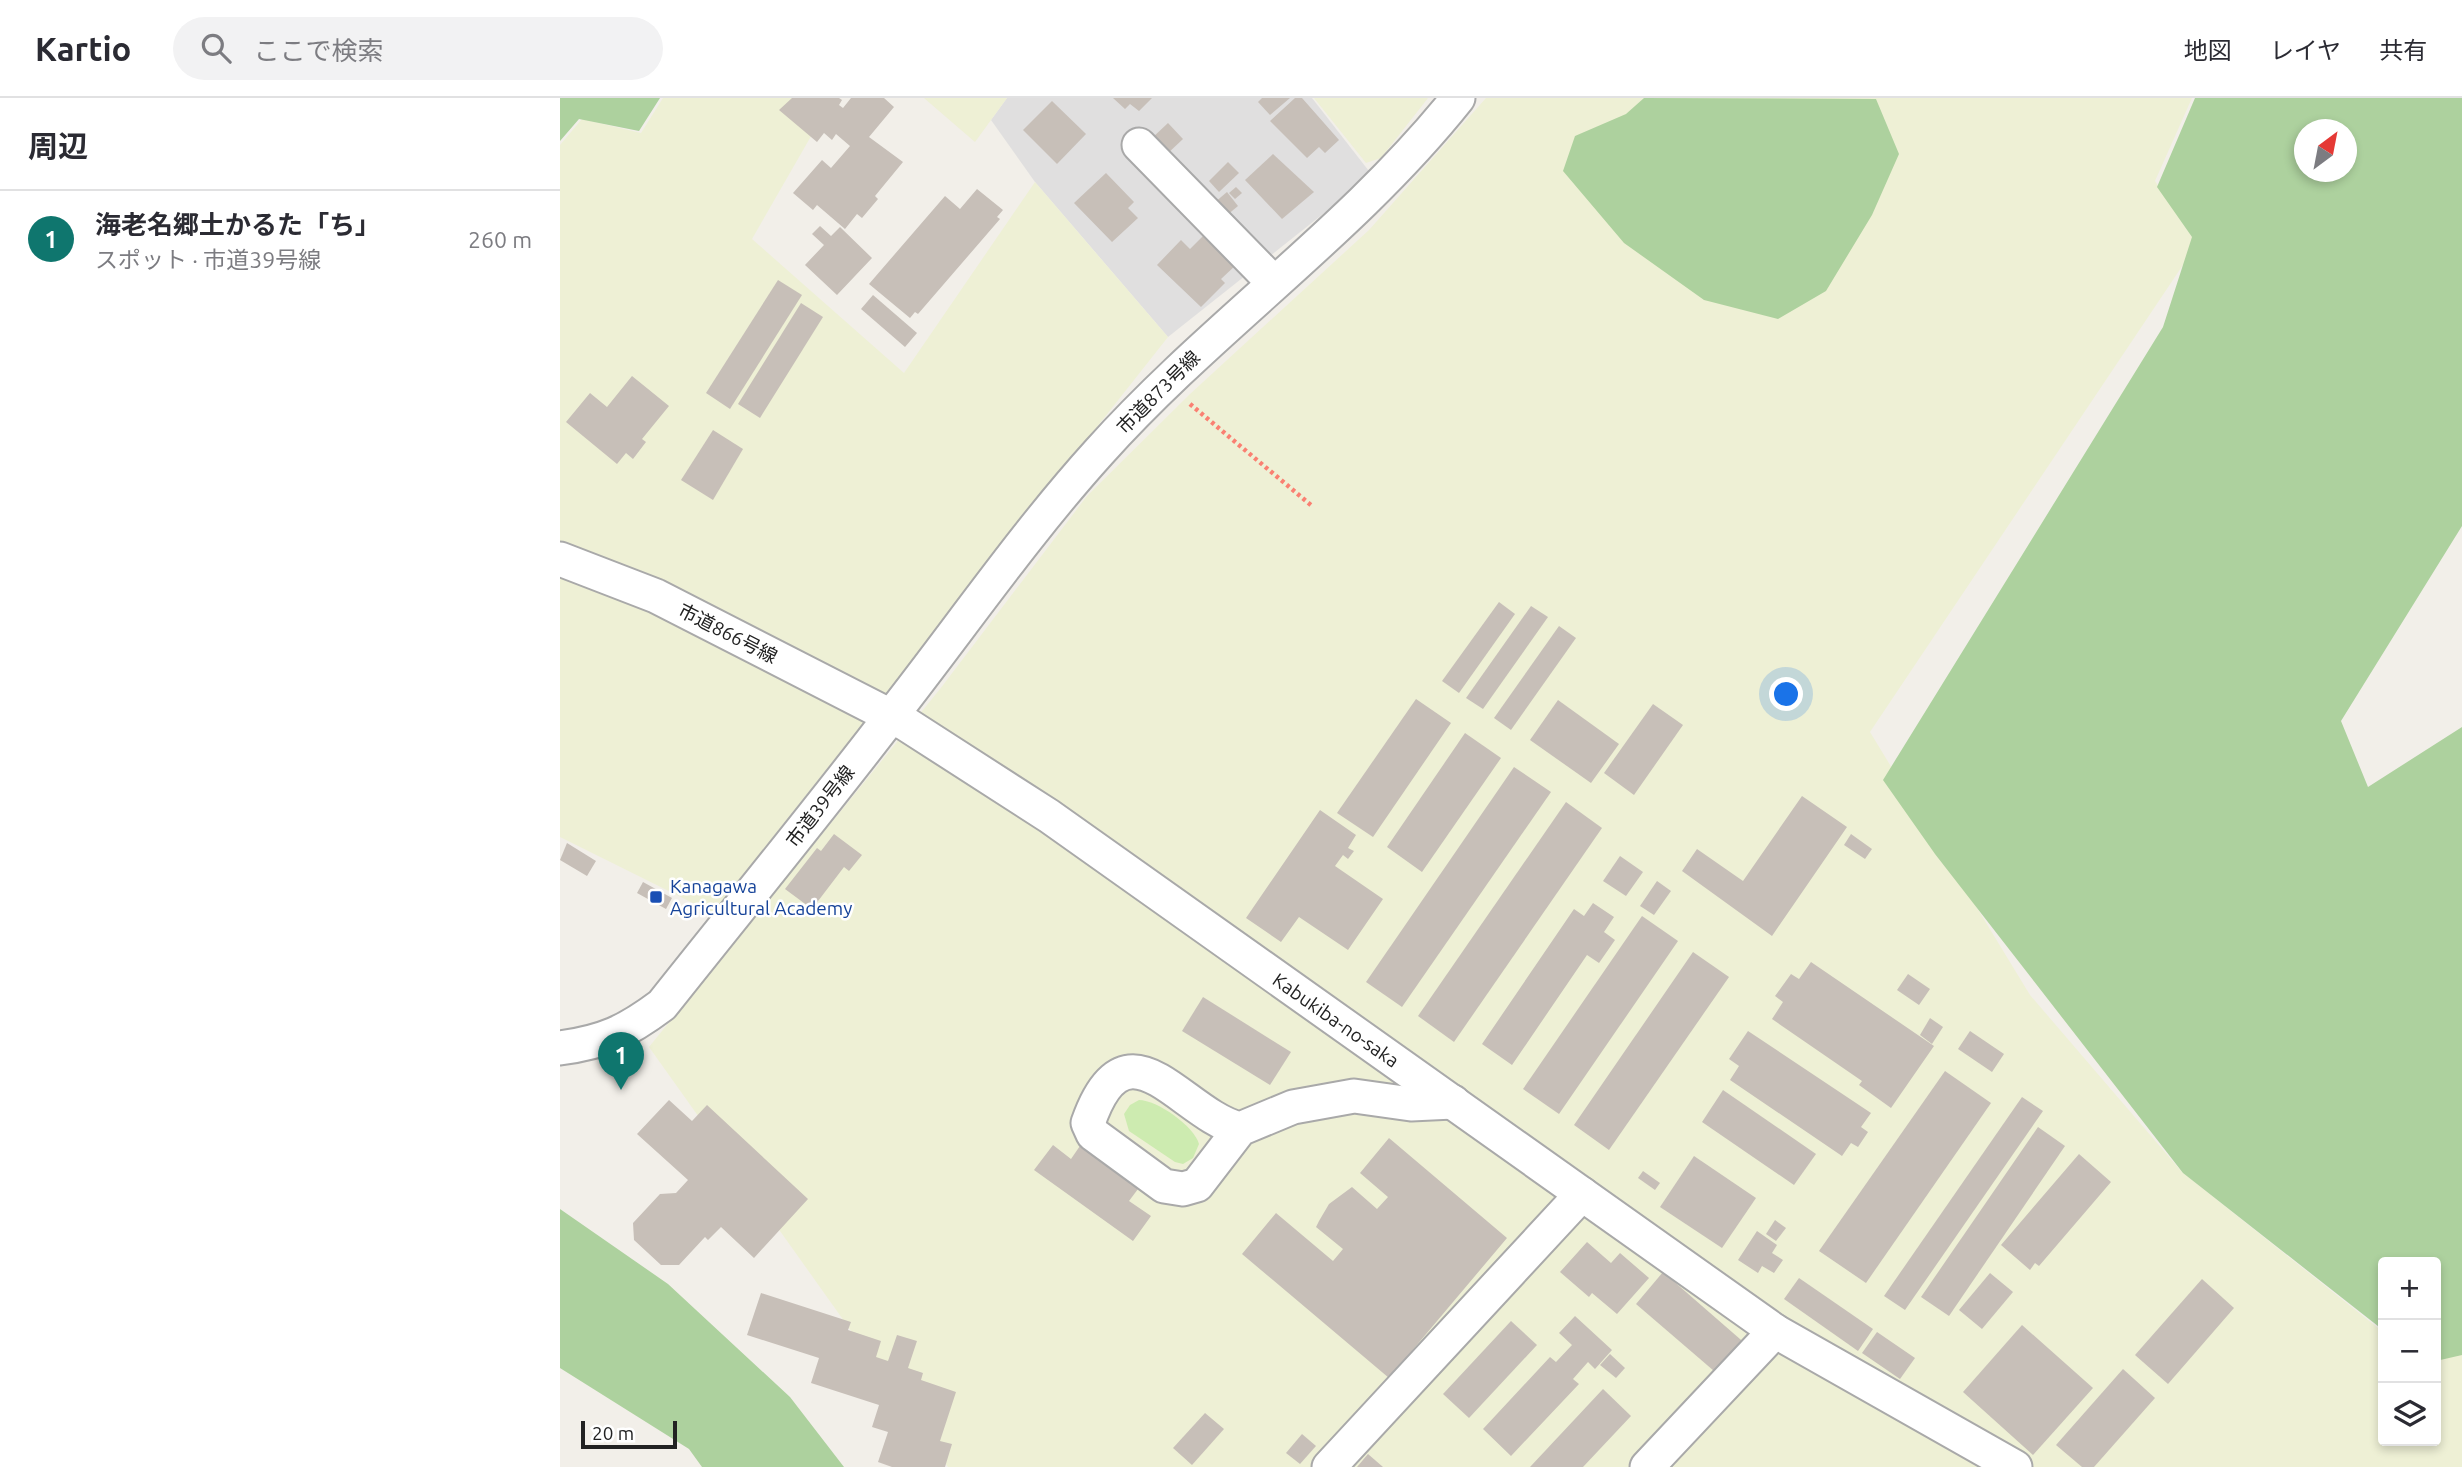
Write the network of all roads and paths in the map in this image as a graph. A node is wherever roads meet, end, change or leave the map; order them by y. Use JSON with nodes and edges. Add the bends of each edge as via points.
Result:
{"nodes":[{"id":1,"x":1458,"y":98,"type":"edge"},
{"id":2,"x":1139,"y":145,"type":"dead end"},
{"id":3,"x":1273,"y":282,"type":"junction"},
{"id":4,"x":1166,"y":382,"type":"junction"},
{"id":5,"x":1311,"y":506,"type":"dead end"},
{"id":6,"x":560,"y":559,"type":"edge"},
{"id":7,"x":892,"y":715,"type":"junction"},
{"id":8,"x":560,"y":1048,"type":"edge"},
{"id":9,"x":1453,"y":1102,"type":"junction"},
{"id":10,"x":1241,"y":1129,"type":"dead end"},
{"id":11,"x":1582,"y":1194,"type":"junction"},
{"id":12,"x":1775,"y":1331,"type":"junction"},
{"id":13,"x":1329,"y":1467,"type":"edge"},
{"id":14,"x":1647,"y":1467,"type":"edge"},
{"id":15,"x":2015,"y":1467,"type":"edge"}],
"edges":[{"from":1,"to":3,"type":"street","name":"市道873号線","via":[[1362,201]]},
{"from":2,"to":3,"type":"street"},
{"from":3,"to":4,"type":"street","name":"市道873号線"},
{"from":4,"to":5,"type":"path"},
{"from":4,"to":7,"type":"street","name":"市道873号線","via":[[1099,451],[1029,534]]},
{"from":6,"to":7,"type":"street","name":"市道866号線","via":[[656,596]]},
{"from":7,"to":8,"type":"street","name":"市道39号線","via":[[662,1005],[629,1030]]},
{"from":7,"to":9,"type":"street","name":"Kabukiba-no-saka","via":[[1049,816]]},
{"from":9,"to":10,"type":"street","via":[[1411,1104],[1354,1096],[1293,1107]]},
{"from":9,"to":11,"type":"street","name":"Kabukiba-no-saka"},
{"from":11,"to":12,"type":"street","name":"Kabukiba-no-saka"},
{"from":11,"to":13,"type":"street"},
{"from":12,"to":14,"type":"street"},
{"from":12,"to":15,"type":"street","name":"Kabukiba-no-saka"}]}
